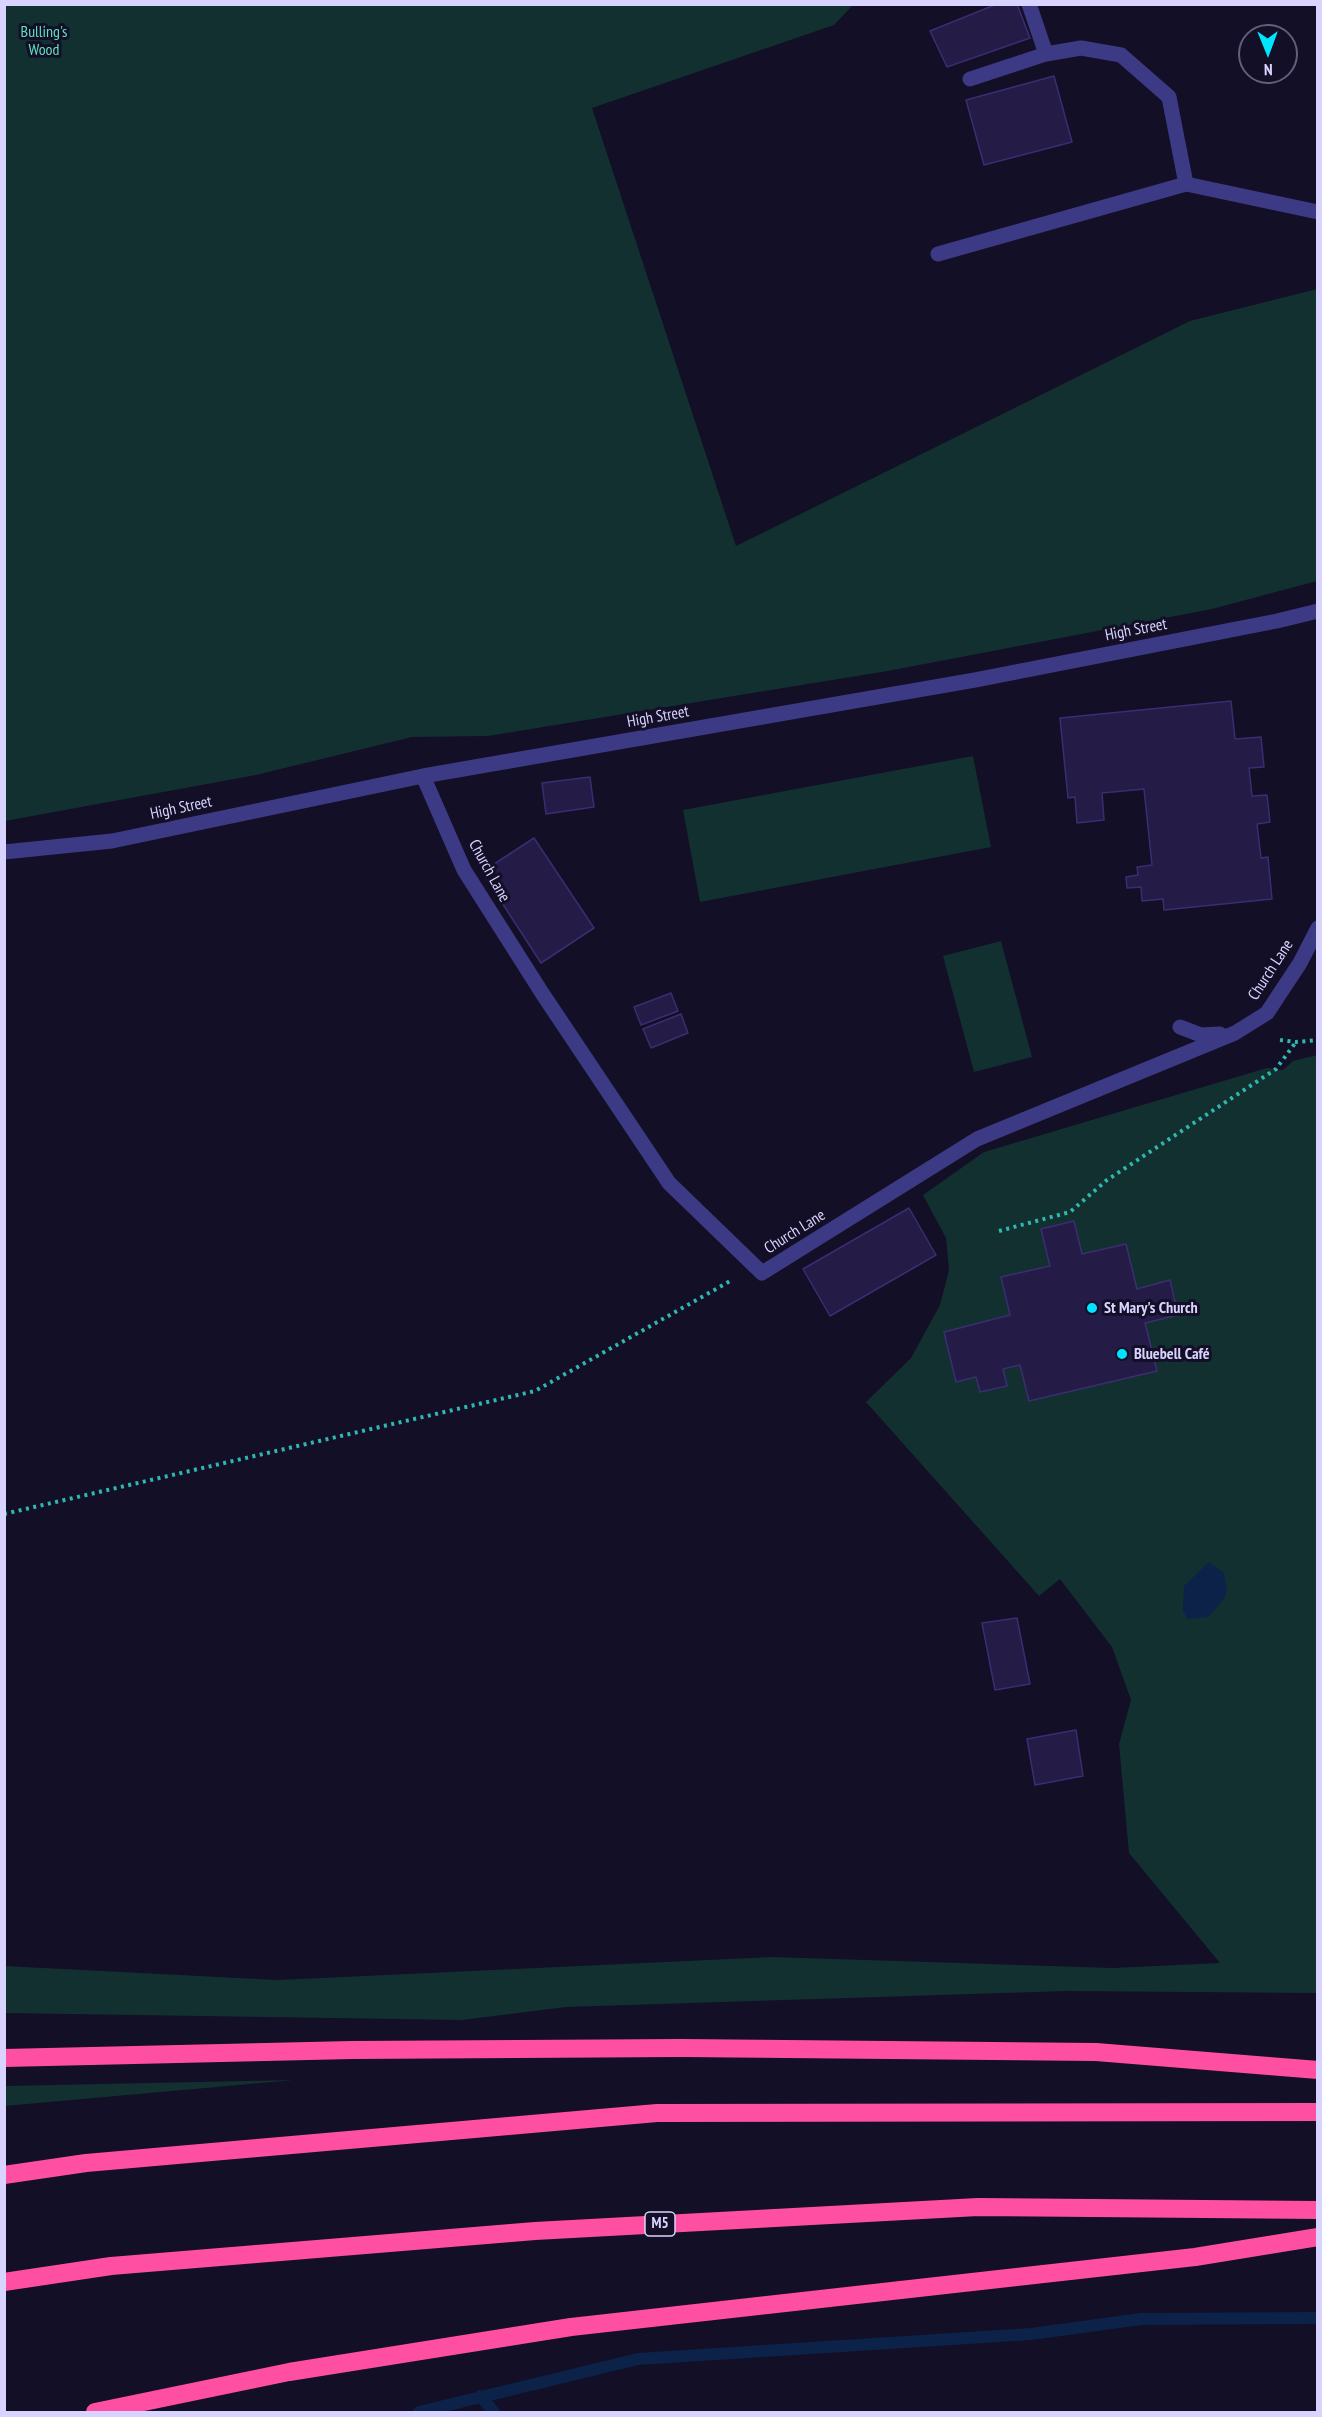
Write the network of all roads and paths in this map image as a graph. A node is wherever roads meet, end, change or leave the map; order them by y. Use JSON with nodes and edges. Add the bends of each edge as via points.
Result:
{"nodes":[{"id":1,"x":1029,"y":4,"type":"edge"},
{"id":2,"x":1046,"y":54,"type":"junction"},
{"id":3,"x":970,"y":78,"type":"dead end"},
{"id":4,"x":1186,"y":184,"type":"junction"},
{"id":5,"x":1317,"y":212,"type":"edge"},
{"id":6,"x":938,"y":254,"type":"dead end"},
{"id":7,"x":1317,"y":611,"type":"edge"},
{"id":8,"x":423,"y":776,"type":"junction"},
{"id":9,"x":4,"y":852,"type":"edge"},
{"id":10,"x":1317,"y":928,"type":"edge"},
{"id":11,"x":1180,"y":1027,"type":"dead end"},
{"id":12,"x":1235,"y":1033,"type":"junction"},
{"id":13,"x":1296,"y":1042,"type":"dead end"},
{"id":14,"x":999,"y":1231,"type":"dead end"},
{"id":15,"x":755,"y":1267,"type":"junction"},
{"id":16,"x":4,"y":1514,"type":"edge"},
{"id":17,"x":4,"y":2058,"type":"edge"},
{"id":18,"x":1317,"y":2070,"type":"edge"},
{"id":19,"x":1317,"y":2112,"type":"edge"},
{"id":20,"x":4,"y":2175,"type":"edge"},
{"id":21,"x":1317,"y":2210,"type":"edge"},
{"id":22,"x":1317,"y":2237,"type":"edge"},
{"id":23,"x":4,"y":2282,"type":"edge"},
{"id":24,"x":95,"y":2412,"type":"edge"}],
"edges":[{"from":1,"to":2,"type":"street"},
{"from":2,"to":3,"type":"street"},
{"from":2,"to":4,"type":"street","via":[[1081,48],[1121,55],[1169,97]]},
{"from":4,"to":5,"type":"street"},
{"from":4,"to":6,"type":"street"},
{"from":7,"to":8,"type":"street","name":"High Street","via":[[975,680]]},
{"from":8,"to":9,"type":"street","name":"High Street","via":[[112,841]]},
{"from":8,"to":15,"type":"street","name":"Church Lane","via":[[464,870],[669,1183]]},
{"from":10,"to":12,"type":"street","name":"Church Lane","via":[[1300,963],[1267,1013]]},
{"from":11,"to":12,"type":"street","via":[[1201,1035]]},
{"from":12,"to":15,"type":"street","name":"Church Lane","via":[[977,1139],[762,1273]]},
{"from":13,"to":14,"type":"path","via":[[1276,1069],[1107,1180],[1070,1212]]},
{"from":15,"to":16,"type":"path","via":[[535,1391]]},
{"from":17,"to":18,"type":"highway","via":[[694,2048],[1096,2052]]},
{"from":19,"to":20,"type":"highway","via":[[657,2113],[86,2163]]},
{"from":21,"to":23,"type":"highway","number":"M5","via":[[978,2207],[535,2230],[111,2266]]},
{"from":22,"to":24,"type":"highway","via":[[1195,2257],[571,2327],[289,2372]]}]}
